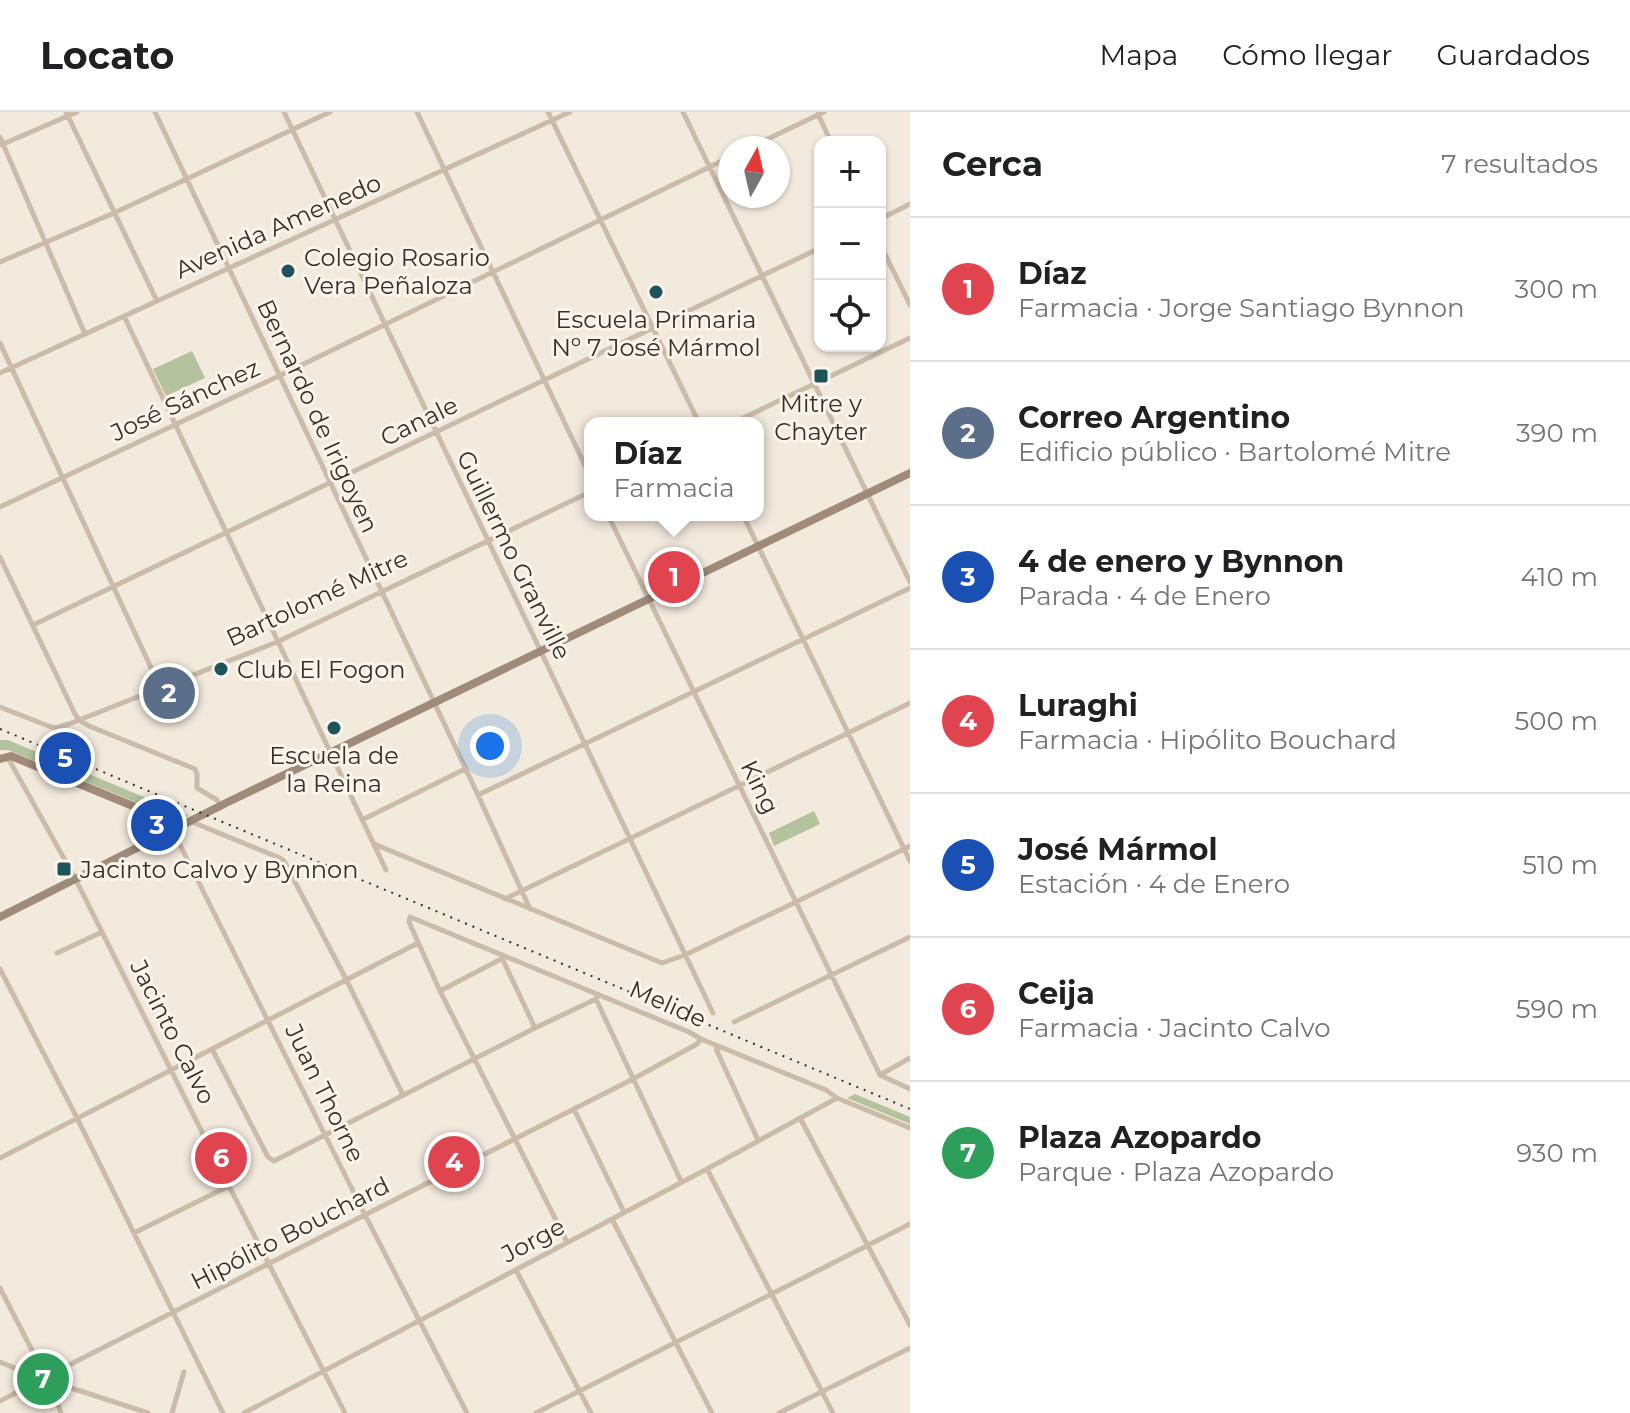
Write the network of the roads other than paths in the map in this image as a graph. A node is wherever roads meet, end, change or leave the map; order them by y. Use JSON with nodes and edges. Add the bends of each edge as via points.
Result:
{"nodes":[{"id":1,"x":77,"y":112,"type":"edge"},
{"id":2,"x":155,"y":112,"type":"edge"},
{"id":3,"x":284,"y":112,"type":"edge"},
{"id":4,"x":330,"y":112,"type":"edge"},
{"id":5,"x":417,"y":112,"type":"edge"},
{"id":6,"x":548,"y":112,"type":"edge"},
{"id":7,"x":570,"y":112,"type":"edge"},
{"id":8,"x":683,"y":112,"type":"edge"},
{"id":9,"x":820,"y":113,"type":"edge"},
{"id":10,"x":67,"y":114,"type":"edge"},
{"id":11,"x":552,"y":120,"type":"junction"},
{"id":12,"x":293,"y":130,"type":"junction"},
{"id":13,"x":773,"y":136,"type":"edge"},
{"id":14,"x":829,"y":136,"type":"edge"},
{"id":15,"x":0,"y":137,"type":"edge"},
{"id":16,"x":2,"y":145,"type":"edge"},
{"id":17,"x":718,"y":163,"type":"edge"},
{"id":18,"x":710,"y":167,"type":"junction"},
{"id":19,"x":445,"y":170,"type":"junction"},
{"id":20,"x":187,"y":179,"type":"junction"},
{"id":21,"x":910,"y":204,"type":"edge"},
{"id":22,"x":114,"y":213,"type":"junction"},
{"id":23,"x":886,"y":216,"type":"edge"},
{"id":24,"x":335,"y":220,"type":"junction"},
{"id":25,"x":601,"y":220,"type":"junction"},
{"id":26,"x":45,"y":242,"type":"junction"},
{"id":27,"x":814,"y":251,"type":"edge"},
{"id":28,"x":886,"y":256,"type":"edge"},
{"id":29,"x":0,"y":262,"type":"edge"},
{"id":30,"x":228,"y":269,"type":"junction"},
{"id":31,"x":493,"y":272,"type":"junction"},
{"id":32,"x":762,"y":276,"type":"junction"},
{"id":33,"x":157,"y":301,"type":"junction"},
{"id":34,"x":910,"y":305,"type":"edge"},
{"id":35,"x":124,"y":316,"type":"junction"},
{"id":36,"x":386,"y":325,"type":"junction"},
{"id":37,"x":653,"y":328,"type":"junction"},
{"id":38,"x":85,"y":334,"type":"junction"},
{"id":39,"x":910,"y":338,"type":"edge"},
{"id":40,"x":0,"y":343,"type":"edge"},
{"id":41,"x":11,"y":368,"type":"junction"},
{"id":42,"x":0,"y":373,"type":"edge"},
{"id":43,"x":279,"y":376,"type":"junction"},
{"id":44,"x":545,"y":381,"type":"junction"},
{"id":45,"x":814,"y":384,"type":"junction"},
{"id":46,"x":696,"y":417,"type":"edge"},
{"id":47,"x":745,"y":417,"type":"edge"},
{"id":48,"x":174,"y":426,"type":"junction"},
{"id":49,"x":436,"y":433,"type":"junction"},
{"id":50,"x":584,"y":463,"type":"edge"},
{"id":51,"x":910,"y":473,"type":"edge"},
{"id":52,"x":63,"y":478,"type":"junction"},
{"id":53,"x":330,"y":484,"type":"junction"},
{"id":54,"x":867,"y":493,"type":"junction"},
{"id":55,"x":584,"y":495,"type":"edge"},
{"id":56,"x":0,"y":507,"type":"edge"},
{"id":57,"x":611,"y":521,"type":"edge"},
{"id":58,"x":746,"y":521,"type":"edge"},
{"id":59,"x":226,"y":532,"type":"junction"},
{"id":60,"x":487,"y":541,"type":"junction"},
{"id":61,"x":758,"y":546,"type":"junction"},
{"id":62,"x":0,"y":557,"type":"edge"},
{"id":63,"x":7,"y":572,"type":"junction"},
{"id":64,"x":0,"y":575,"type":"edge"},
{"id":65,"x":910,"y":582,"type":"edge"},
{"id":66,"x":115,"y":586,"type":"junction"},
{"id":67,"x":910,"y":588,"type":"edge"},
{"id":68,"x":381,"y":591,"type":"junction"},
{"id":69,"x":648,"y":599,"type":"junction"},
{"id":70,"x":33,"y":625,"type":"junction"},
{"id":71,"x":803,"y":640,"type":"junction"},
{"id":72,"x":277,"y":642,"type":"junction"},
{"id":73,"x":541,"y":651,"type":"junction"},
{"id":74,"x":160,"y":687,"type":"junction"},
{"id":75,"x":694,"y":691,"type":"junction"},
{"id":76,"x":434,"y":703,"type":"junction"},
{"id":77,"x":910,"y":703,"type":"edge"},
{"id":78,"x":0,"y":707,"type":"edge"},
{"id":79,"x":79,"y":720,"type":"junction"},
{"id":80,"x":847,"y":733,"type":"junction"},
{"id":81,"x":584,"y":744,"type":"junction"},
{"id":82,"x":331,"y":753,"type":"junction"},
{"id":83,"x":3,"y":757,"type":"edge"},
{"id":84,"x":465,"y":769,"type":"junction"},
{"id":85,"x":739,"y":785,"type":"junction"},
{"id":86,"x":478,"y":795,"type":"junction"},
{"id":87,"x":221,"y":806,"type":"junction"},
{"id":88,"x":362,"y":820,"type":"junction"},
{"id":89,"x":191,"y":821,"type":"junction"},
{"id":90,"x":176,"y":829,"type":"junction"},
{"id":91,"x":630,"y":838,"type":"junction"},
{"id":92,"x":373,"y":843,"type":"junction"},
{"id":93,"x":907,"y":848,"type":"edge"},
{"id":94,"x":910,"y":861,"type":"edge"},
{"id":95,"x":386,"y":870,"type":"dead end"},
{"id":96,"x":76,"y":880,"type":"junction"},
{"id":97,"x":522,"y":890,"type":"junction"},
{"id":98,"x":504,"y":899,"type":"junction"},
{"id":99,"x":796,"y":902,"type":"junction"},
{"id":100,"x":530,"y":909,"type":"junction"},
{"id":101,"x":0,"y":917,"type":"edge"},
{"id":102,"x":102,"y":932,"type":"junction"},
{"id":103,"x":910,"y":937,"type":"edge"},
{"id":104,"x":418,"y":943,"type":"junction"},
{"id":105,"x":57,"y":953,"type":"dead end"},
{"id":106,"x":685,"y":955,"type":"junction"},
{"id":107,"x":503,"y":957,"type":"junction"},
{"id":108,"x":0,"y":969,"type":"edge"},
{"id":109,"x":831,"y":975,"type":"junction"},
{"id":110,"x":347,"y":981,"type":"junction"},
{"id":111,"x":440,"y":991,"type":"junction"},
{"id":112,"x":597,"y":996,"type":"junction"},
{"id":113,"x":713,"y":1013,"type":"dead end"},
{"id":114,"x":269,"y":1021,"type":"junction"},
{"id":115,"x":734,"y":1022,"type":"dead end"},
{"id":116,"x":535,"y":1028,"type":"junction"},
{"id":117,"x":701,"y":1039,"type":"junction"},
{"id":118,"x":716,"y":1045,"type":"junction"},
{"id":119,"x":212,"y":1049,"type":"junction"},
{"id":120,"x":910,"y":1058,"type":"edge"},
{"id":121,"x":474,"y":1060,"type":"junction"},
{"id":122,"x":172,"y":1069,"type":"junction"},
{"id":123,"x":880,"y":1075,"type":"junction"},
{"id":124,"x":633,"y":1079,"type":"junction"},
{"id":125,"x":910,"y":1089,"type":"edge"},
{"id":126,"x":403,"y":1095,"type":"junction"},
{"id":127,"x":837,"y":1098,"type":"junction"},
{"id":128,"x":574,"y":1109,"type":"junction"},
{"id":129,"x":77,"y":1118,"type":"junction"},
{"id":130,"x":800,"y":1118,"type":"junction"},
{"id":131,"x":910,"y":1128,"type":"edge"},
{"id":132,"x":326,"y":1136,"type":"junction"},
{"id":133,"x":514,"y":1139,"type":"junction"},
{"id":134,"x":758,"y":1140,"type":"junction"},
{"id":135,"x":0,"y":1158,"type":"edge"},
{"id":136,"x":707,"y":1169,"type":"junction"},
{"id":137,"x":681,"y":1181,"type":"junction"},
{"id":138,"x":229,"y":1186,"type":"junction"},
{"id":139,"x":624,"y":1212,"type":"junction"},
{"id":140,"x":365,"y":1215,"type":"junction"},
{"id":141,"x":612,"y":1219,"type":"junction"},
{"id":142,"x":910,"y":1224,"type":"edge"},
{"id":143,"x":134,"y":1233,"type":"junction"},
{"id":144,"x":567,"y":1242,"type":"junction"},
{"id":145,"x":868,"y":1246,"type":"junction"},
{"id":146,"x":270,"y":1264,"type":"junction"},
{"id":147,"x":516,"y":1270,"type":"junction"},
{"id":148,"x":0,"y":1288,"type":"edge"},
{"id":149,"x":770,"y":1295,"type":"junction"},
{"id":150,"x":174,"y":1312,"type":"junction"},
{"id":151,"x":419,"y":1321,"type":"junction"},
{"id":152,"x":910,"y":1325,"type":"edge"},
{"id":153,"x":677,"y":1343,"type":"junction"},
{"id":154,"x":910,"y":1348,"type":"edge"},
{"id":155,"x":36,"y":1359,"type":"junction"},
{"id":156,"x":0,"y":1362,"type":"edge"},
{"id":157,"x":63,"y":1368,"type":"junction"},
{"id":158,"x":22,"y":1371,"type":"junction"},
{"id":159,"x":323,"y":1371,"type":"junction"},
{"id":160,"x":184,"y":1372,"type":"dead end"},
{"id":161,"x":65,"y":1386,"type":"junction"},
{"id":162,"x":23,"y":1389,"type":"junction"},
{"id":163,"x":579,"y":1392,"type":"junction"},
{"id":164,"x":821,"y":1392,"type":"junction"},
{"id":165,"x":56,"y":1399,"type":"junction"},
{"id":166,"x":0,"y":1401,"type":"edge"},
{"id":167,"x":61,"y":1413,"type":"edge"},
{"id":168,"x":148,"y":1413,"type":"edge"},
{"id":169,"x":172,"y":1413,"type":"edge"},
{"id":170,"x":223,"y":1413,"type":"edge"},
{"id":171,"x":244,"y":1413,"type":"edge"},
{"id":172,"x":345,"y":1413,"type":"edge"},
{"id":173,"x":467,"y":1413,"type":"edge"},
{"id":174,"x":536,"y":1413,"type":"edge"},
{"id":175,"x":591,"y":1413,"type":"edge"},
{"id":176,"x":712,"y":1413,"type":"edge"},
{"id":177,"x":779,"y":1413,"type":"edge"},
{"id":178,"x":833,"y":1413,"type":"edge"}],
"edges":[{"from":1,"to":10,"type":"street"},
{"from":2,"to":20,"type":"street","name":"Bernardo de Irigoyen"},
{"from":3,"to":12,"type":"street","name":"Guillermo Granville"},
{"from":4,"to":12,"type":"street"},
{"from":5,"to":19,"type":"street"},
{"from":6,"to":11,"type":"street"},
{"from":7,"to":11,"type":"street","name":"Avenida Amenedo"},
{"from":8,"to":18,"type":"street"},
{"from":9,"to":13,"type":"street"},
{"from":9,"to":14,"type":"street"},
{"from":10,"to":16,"type":"street"},
{"from":10,"to":22,"type":"street"},
{"from":11,"to":19,"type":"street","name":"Avenida Amenedo"},
{"from":11,"to":25,"type":"street"},
{"from":12,"to":20,"type":"street"},
{"from":12,"to":24,"type":"street","name":"Guillermo Granville"},
{"from":15,"to":16,"type":"street"},
{"from":16,"to":26,"type":"street"},
{"from":17,"to":18,"type":"street","name":"José Sánchez"},
{"from":18,"to":25,"type":"street","name":"José Sánchez"},
{"from":18,"to":32,"type":"street"},
{"from":19,"to":24,"type":"street","name":"Avenida Amenedo"},
{"from":19,"to":31,"type":"street"},
{"from":20,"to":22,"type":"street"},
{"from":20,"to":30,"type":"street","name":"Bernardo de Irigoyen"},
{"from":21,"to":23,"type":"street"},
{"from":22,"to":26,"type":"street"},
{"from":22,"to":33,"type":"street"},
{"from":24,"to":30,"type":"street","name":"Avenida Amenedo"},
{"from":24,"to":36,"type":"street","name":"Guillermo Granville"},
{"from":25,"to":31,"type":"street","name":"José Sánchez"},
{"from":25,"to":37,"type":"street"},
{"from":26,"to":29,"type":"street"},
{"from":26,"to":38,"type":"street"},
{"from":27,"to":32,"type":"street","name":"Canale"},
{"from":28,"to":34,"type":"street"},
{"from":30,"to":33,"type":"street","name":"Avenida Amenedo"},
{"from":30,"to":43,"type":"street","name":"Bernardo de Irigoyen"},
{"from":31,"to":36,"type":"street","name":"José Sánchez"},
{"from":31,"to":44,"type":"street"},
{"from":32,"to":37,"type":"street","name":"Canale"},
{"from":32,"to":45,"type":"street"},
{"from":33,"to":35,"type":"street","name":"Avenida Amenedo"},
{"from":35,"to":38,"type":"street","name":"Avenida Amenedo"},
{"from":35,"to":48,"type":"street"},
{"from":36,"to":43,"type":"street","name":"José Sánchez"},
{"from":36,"to":49,"type":"street","name":"Guillermo Granville"},
{"from":37,"to":44,"type":"street","name":"Canale"},
{"from":37,"to":46,"type":"street"},
{"from":38,"to":41,"type":"street","name":"Avenida Amenedo"},
{"from":39,"to":45,"type":"street"},
{"from":40,"to":41,"type":"street"},
{"from":41,"to":42,"type":"street","name":"Avenida Amenedo"},
{"from":41,"to":52,"type":"street"},
{"from":43,"to":48,"type":"street","name":"José Sánchez"},
{"from":43,"to":53,"type":"street","name":"Bernardo de Irigoyen"},
{"from":44,"to":49,"type":"street","name":"Canale"},
{"from":44,"to":50,"type":"street"},
{"from":45,"to":47,"type":"street"},
{"from":45,"to":54,"type":"street"},
{"from":48,"to":52,"type":"street","name":"José Sánchez"},
{"from":48,"to":59,"type":"street"},
{"from":49,"to":53,"type":"street","name":"Canale"},
{"from":49,"to":60,"type":"street","name":"Guillermo Granville"},
{"from":51,"to":54,"type":"street"},
{"from":52,"to":56,"type":"street","name":"José Sánchez"},
{"from":52,"to":66,"type":"street"},
{"from":53,"to":59,"type":"street","name":"Canale"},
{"from":53,"to":68,"type":"street","name":"Bernardo de Irigoyen"},
{"from":54,"to":61,"type":"street"},
{"from":54,"to":65,"type":"street"},
{"from":55,"to":60,"type":"street","name":"Bartolomé Mitre"},
{"from":57,"to":69,"type":"street","name":"King"},
{"from":58,"to":61,"type":"street"},
{"from":59,"to":66,"type":"street","name":"Canale"},
{"from":59,"to":72,"type":"street"},
{"from":60,"to":68,"type":"street","name":"Bartolomé Mitre"},
{"from":60,"to":73,"type":"street","name":"Guillermo Granville"},
{"from":61,"to":69,"type":"street"},
{"from":61,"to":71,"type":"street"},
{"from":62,"to":63,"type":"street"},
{"from":63,"to":64,"type":"street"},
{"from":63,"to":70,"type":"street"},
{"from":66,"to":70,"type":"street","name":"Canale"},
{"from":66,"to":74,"type":"street"},
{"from":67,"to":71,"type":"street"},
{"from":68,"to":72,"type":"street","name":"Bartolomé Mitre"},
{"from":68,"to":76,"type":"street","name":"Bernardo de Irigoyen"},
{"from":69,"to":73,"type":"street"},
{"from":69,"to":75,"type":"street","name":"King"},
{"from":70,"to":79,"type":"street"},
{"from":71,"to":75,"type":"street"},
{"from":71,"to":80,"type":"street"},
{"from":72,"to":74,"type":"street","name":"Bartolomé Mitre"},
{"from":72,"to":82,"type":"street"},
{"from":73,"to":76,"type":"street"},
{"from":73,"to":81,"type":"street","name":"Guillermo Granville"},
{"from":74,"to":79,"type":"street","name":"Bartolomé Mitre"},
{"from":75,"to":81,"type":"street"},
{"from":75,"to":85,"type":"street","name":"King"},
{"from":76,"to":82,"type":"street"},
{"from":76,"to":84,"type":"street","name":"Bernardo de Irigoyen"},
{"from":77,"to":80,"type":"street"},
{"from":78,"to":79,"type":"street","name":"Bartolomé Mitre","via":[[56,728]]},
{"from":79,"to":87,"type":"street","via":[[195,769],[197,788]]},
{"from":80,"to":85,"type":"street"},
{"from":80,"to":93,"type":"street"},
{"from":81,"to":86,"type":"street"},
{"from":81,"to":91,"type":"street","name":"Guillermo Granville"},
{"from":82,"to":87,"type":"street"},
{"from":82,"to":88,"type":"street"},
{"from":83,"to":90,"type":"street","via":[[143,810]]},
{"from":83,"to":96,"type":"street","name":"Jacinto Calvo"},
{"from":84,"to":86,"type":"street","name":"Bernardo de Irigoyen"},
{"from":84,"to":88,"type":"street"},
{"from":85,"to":91,"type":"street"},
{"from":85,"to":99,"type":"street","name":"King"},
{"from":86,"to":97,"type":"street","name":"Bernardo de Irigoyen"},
{"from":87,"to":89,"type":"street"},
{"from":88,"to":92,"type":"street"},
{"from":89,"to":90,"type":"street"},
{"from":89,"to":110,"type":"street","via":[[284,861]]},
{"from":90,"to":96,"type":"street"},
{"from":90,"to":114,"type":"street","name":"Juan Thorne"},
{"from":91,"to":97,"type":"street"},
{"from":91,"to":106,"type":"street","name":"Guillermo Granville"},
{"from":92,"to":95,"type":"street"},
{"from":92,"to":98,"type":"street"},
{"from":93,"to":94,"type":"street"},
{"from":93,"to":99,"type":"street"},
{"from":96,"to":101,"type":"street"},
{"from":96,"to":102,"type":"street","name":"Jacinto Calvo"},
{"from":97,"to":98,"type":"street"},
{"from":97,"to":100,"type":"street","name":"Bernardo de Irigoyen"},
{"from":98,"to":100,"type":"street"},
{"from":99,"to":106,"type":"street"},
{"from":99,"to":109,"type":"street","name":"King"},
{"from":100,"to":106,"type":"street","via":[[658,963]]},
{"from":102,"to":105,"type":"street"},
{"from":102,"to":122,"type":"street","name":"Jacinto Calvo"},
{"from":103,"to":109,"type":"street"},
{"from":104,"to":107,"type":"street","name":"Melide","via":[[410,917]]},
{"from":104,"to":110,"type":"street"},
{"from":104,"to":111,"type":"street"},
{"from":106,"to":113,"type":"street","name":"Guillermo Granville"},
{"from":107,"to":111,"type":"street"},
{"from":107,"to":112,"type":"street","name":"Melide"},
{"from":107,"to":116,"type":"street"},
{"from":108,"to":129,"type":"street"},
{"from":109,"to":115,"type":"street"},
{"from":109,"to":123,"type":"street","name":"King"},
{"from":110,"to":114,"type":"street"},
{"from":110,"to":126,"type":"street"},
{"from":111,"to":121,"type":"street"},
{"from":112,"to":116,"type":"street"},
{"from":112,"to":117,"type":"street","name":"Melide"},
{"from":112,"to":124,"type":"street"},
{"from":114,"to":119,"type":"street"},
{"from":114,"to":132,"type":"street","name":"Juan Thorne"},
{"from":116,"to":121,"type":"street"},
{"from":117,"to":118,"type":"street","name":"Melide"},
{"from":117,"to":124,"type":"street","name":"Hipólito Bouchard"},
{"from":118,"to":127,"type":"street","name":"Melide"},
{"from":118,"to":134,"type":"street"},
{"from":119,"to":122,"type":"street"},
{"from":119,"to":132,"type":"street","via":[[268,1157],[274,1161]]},
{"from":120,"to":123,"type":"street"},
{"from":121,"to":126,"type":"street"},
{"from":121,"to":133,"type":"street"},
{"from":122,"to":129,"type":"street"},
{"from":122,"to":138,"type":"street","name":"Jacinto Calvo"},
{"from":123,"to":125,"type":"street"},
{"from":124,"to":128,"type":"street","name":"Hipólito Bouchard"},
{"from":124,"to":137,"type":"street"},
{"from":126,"to":132,"type":"street"},
{"from":127,"to":130,"type":"street","name":"Jorge"},
{"from":127,"to":131,"type":"street","name":"Melide"},
{"from":128,"to":133,"type":"street","name":"Hipólito Bouchard"},
{"from":128,"to":139,"type":"street"},
{"from":129,"to":135,"type":"street"},
{"from":129,"to":143,"type":"street"},
{"from":130,"to":134,"type":"street","name":"Jorge"},
{"from":130,"to":145,"type":"street"},
{"from":132,"to":140,"type":"street","name":"Juan Thorne"},
{"from":133,"to":140,"type":"street","name":"Hipólito Bouchard"},
{"from":133,"to":144,"type":"street"},
{"from":134,"to":136,"type":"street","name":"Jorge"},
{"from":136,"to":137,"type":"street","name":"Jorge"},
{"from":136,"to":149,"type":"street"},
{"from":137,"to":139,"type":"street","name":"Jorge"},
{"from":138,"to":143,"type":"street"},
{"from":138,"to":146,"type":"street","name":"Jacinto Calvo"},
{"from":139,"to":141,"type":"street","name":"Jorge"},
{"from":140,"to":146,"type":"street","name":"Hipólito Bouchard"},
{"from":140,"to":151,"type":"street","name":"Juan Thorne"},
{"from":141,"to":144,"type":"street","name":"Jorge"},
{"from":141,"to":153,"type":"street"},
{"from":142,"to":145,"type":"street"},
{"from":143,"to":150,"type":"street"},
{"from":144,"to":147,"type":"street","name":"Jorge"},
{"from":145,"to":149,"type":"street"},
{"from":145,"to":152,"type":"street"},
{"from":146,"to":150,"type":"street","name":"Hipólito Bouchard"},
{"from":146,"to":159,"type":"street","name":"Jacinto Calvo"},
{"from":147,"to":151,"type":"street","name":"Jorge"},
{"from":147,"to":163,"type":"street"},
{"from":148,"to":155,"type":"street"},
{"from":149,"to":153,"type":"street"},
{"from":149,"to":164,"type":"street"},
{"from":150,"to":157,"type":"street","name":"Hipólito Bouchard"},
{"from":150,"to":170,"type":"street"},
{"from":151,"to":159,"type":"street","name":"Jorge"},
{"from":151,"to":173,"type":"street","name":"Juan Thorne"},
{"from":153,"to":163,"type":"street"},
{"from":153,"to":176,"type":"street"},
{"from":154,"to":164,"type":"street"},
{"from":155,"to":157,"type":"street","via":[[55,1360]]},
{"from":155,"to":158,"type":"street"},
{"from":156,"to":158,"type":"street"},
{"from":157,"to":161,"type":"street"},
{"from":158,"to":162,"type":"street"},
{"from":159,"to":171,"type":"street","name":"Jorge"},
{"from":159,"to":172,"type":"street","name":"Jacinto Calvo"},
{"from":160,"to":169,"type":"street"},
{"from":161,"to":165,"type":"street"},
{"from":161,"to":168,"type":"street"},
{"from":162,"to":165,"type":"street","via":[[42,1403]]},
{"from":162,"to":166,"type":"street"},
{"from":163,"to":174,"type":"street"},
{"from":163,"to":175,"type":"street"},
{"from":164,"to":177,"type":"street"},
{"from":164,"to":178,"type":"street"},
{"from":165,"to":167,"type":"street"}]}
